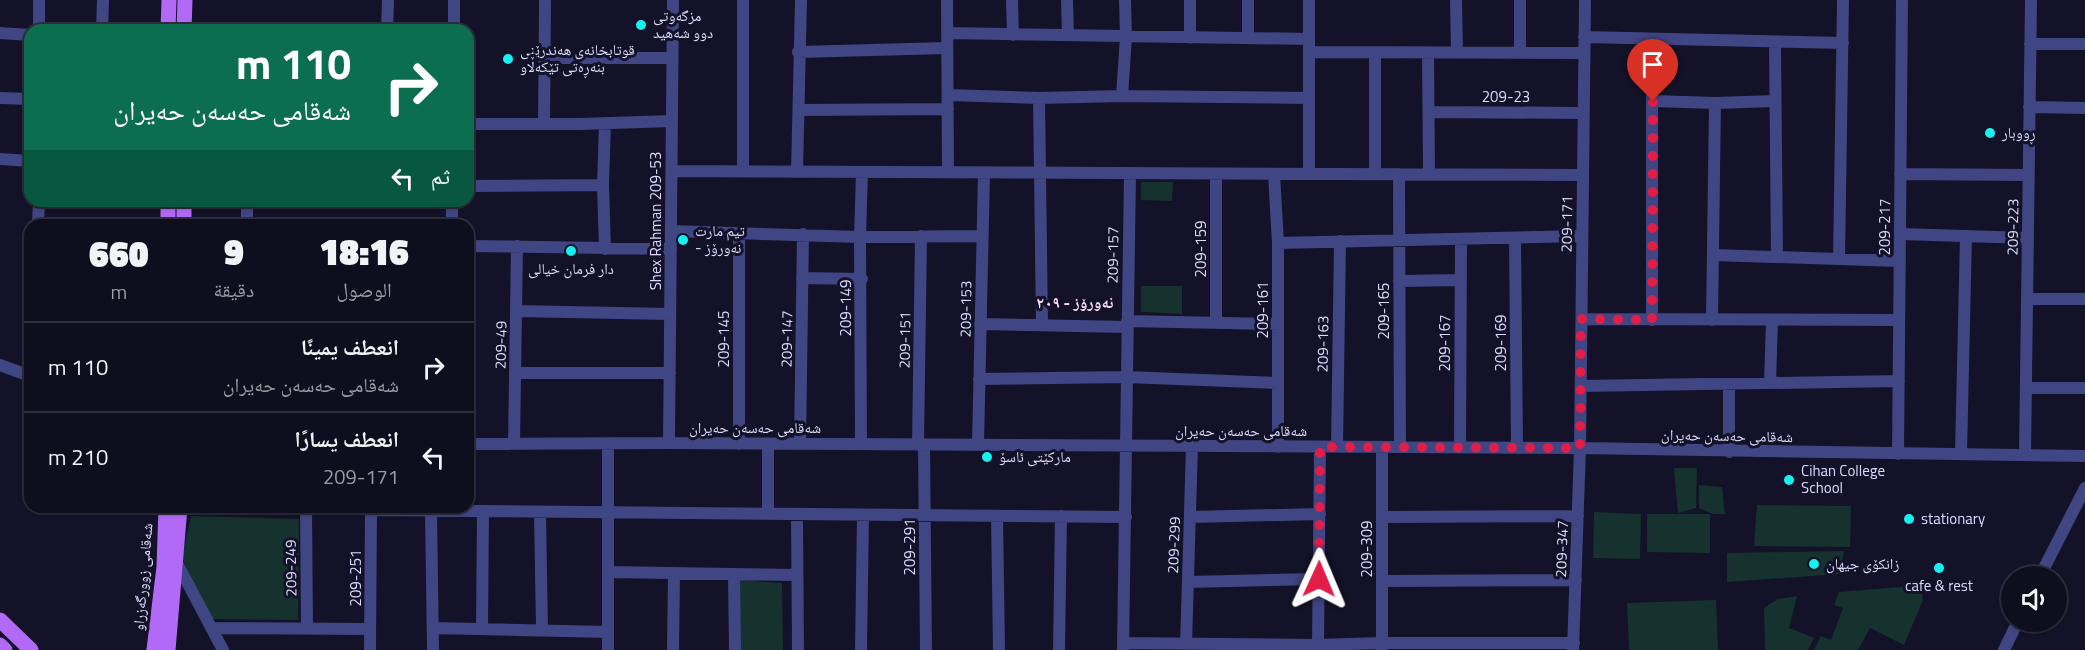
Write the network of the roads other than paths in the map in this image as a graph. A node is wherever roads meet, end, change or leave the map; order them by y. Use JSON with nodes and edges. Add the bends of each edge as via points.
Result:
{"nodes":[{"id":1,"x":39,"y":0,"type":"edge"},
{"id":2,"x":103,"y":0,"type":"edge"},
{"id":3,"x":169,"y":0,"type":"edge"},
{"id":4,"x":185,"y":0,"type":"edge"},
{"id":5,"x":388,"y":0,"type":"edge"},
{"id":6,"x":454,"y":0,"type":"edge"},
{"id":7,"x":545,"y":0,"type":"edge"},
{"id":8,"x":673,"y":0,"type":"edge"},
{"id":9,"x":743,"y":0,"type":"edge"},
{"id":10,"x":801,"y":0,"type":"edge"},
{"id":11,"x":947,"y":0,"type":"edge"},
{"id":12,"x":1012,"y":0,"type":"edge"},
{"id":13,"x":1067,"y":0,"type":"edge"},
{"id":14,"x":1125,"y":0,"type":"edge"},
{"id":15,"x":1190,"y":0,"type":"edge"},
{"id":16,"x":1248,"y":0,"type":"edge"},
{"id":17,"x":1309,"y":0,"type":"edge"},
{"id":18,"x":1456,"y":0,"type":"edge"},
{"id":19,"x":1520,"y":0,"type":"edge"},
{"id":20,"x":1585,"y":0,"type":"edge"},
{"id":21,"x":1843,"y":0,"type":"edge"},
{"id":22,"x":1902,"y":0,"type":"edge"},
{"id":23,"x":2031,"y":0,"type":"edge"},
{"id":24,"x":39,"y":24,"type":"edge"},
{"id":25,"x":102,"y":24,"type":"edge"},
{"id":26,"x":168,"y":24,"type":"edge"},
{"id":27,"x":184,"y":24,"type":"edge"},
{"id":28,"x":387,"y":24,"type":"edge"},
{"id":29,"x":454,"y":24,"type":"edge"},
{"id":30,"x":0,"y":33,"type":"edge"},
{"id":31,"x":948,"y":33,"type":"junction"},
{"id":32,"x":24,"y":35,"type":"edge"},
{"id":33,"x":1013,"y":35,"type":"junction"},
{"id":34,"x":1068,"y":35,"type":"junction"},
{"id":35,"x":1125,"y":37,"type":"junction"},
{"id":36,"x":1248,"y":37,"type":"junction"},
{"id":37,"x":1584,"y":37,"type":"junction"},
{"id":38,"x":1190,"y":38,"type":"junction"},
{"id":39,"x":1309,"y":39,"type":"junction"},
{"id":40,"x":1652,"y":40,"type":"junction"},
{"id":41,"x":1775,"y":42,"type":"junction"},
{"id":42,"x":1843,"y":43,"type":"junction"},
{"id":43,"x":2030,"y":44,"type":"junction"},
{"id":44,"x":2085,"y":44,"type":"edge"},
{"id":45,"x":948,"y":48,"type":"junction"},
{"id":46,"x":798,"y":52,"type":"junction"},
{"id":47,"x":1309,"y":52,"type":"junction"},
{"id":48,"x":1457,"y":52,"type":"junction"},
{"id":49,"x":1375,"y":53,"type":"junction"},
{"id":50,"x":1428,"y":53,"type":"junction"},
{"id":51,"x":1520,"y":53,"type":"junction"},
{"id":52,"x":1584,"y":53,"type":"junction"},
{"id":53,"x":544,"y":58,"type":"junction"},
{"id":54,"x":672,"y":58,"type":"junction"},
{"id":55,"x":948,"y":95,"type":"junction"},
{"id":56,"x":1122,"y":96,"type":"junction"},
{"id":57,"x":0,"y":98,"type":"edge"},
{"id":58,"x":1039,"y":98,"type":"junction"},
{"id":59,"x":1309,"y":98,"type":"junction"},
{"id":60,"x":24,"y":99,"type":"edge"},
{"id":61,"x":1653,"y":101,"type":"junction"},
{"id":62,"x":1775,"y":101,"type":"junction"},
{"id":63,"x":1715,"y":102,"type":"junction"},
{"id":64,"x":2029,"y":107,"type":"junction"},
{"id":65,"x":2085,"y":108,"type":"edge"},
{"id":66,"x":948,"y":109,"type":"junction"},
{"id":67,"x":799,"y":110,"type":"junction"},
{"id":68,"x":1429,"y":112,"type":"junction"},
{"id":69,"x":1584,"y":113,"type":"junction"},
{"id":70,"x":672,"y":121,"type":"junction"},
{"id":71,"x":605,"y":123,"type":"junction"},
{"id":72,"x":474,"y":124,"type":"edge"},
{"id":73,"x":544,"y":124,"type":"junction"},
{"id":74,"x":0,"y":159,"type":"edge"},
{"id":75,"x":24,"y":161,"type":"edge"},
{"id":76,"x":672,"y":171,"type":"junction"},
{"id":77,"x":743,"y":171,"type":"junction"},
{"id":78,"x":796,"y":172,"type":"junction"},
{"id":79,"x":862,"y":172,"type":"junction"},
{"id":80,"x":948,"y":172,"type":"junction"},
{"id":81,"x":984,"y":173,"type":"junction"},
{"id":82,"x":1130,"y":173,"type":"junction"},
{"id":83,"x":1039,"y":174,"type":"junction"},
{"id":84,"x":1216,"y":174,"type":"junction"},
{"id":85,"x":1274,"y":174,"type":"junction"},
{"id":86,"x":1309,"y":174,"type":"junction"},
{"id":87,"x":1375,"y":174,"type":"junction"},
{"id":88,"x":1399,"y":174,"type":"junction"},
{"id":89,"x":1429,"y":174,"type":"junction"},
{"id":90,"x":1900,"y":174,"type":"junction"},
{"id":91,"x":1583,"y":175,"type":"junction"},
{"id":92,"x":2028,"y":175,"type":"junction"},
{"id":93,"x":603,"y":185,"type":"junction"},
{"id":94,"x":474,"y":186,"type":"edge"},
{"id":95,"x":671,"y":231,"type":"junction"},
{"id":96,"x":739,"y":233,"type":"junction"},
{"id":97,"x":803,"y":234,"type":"junction"},
{"id":98,"x":1900,"y":234,"type":"junction"},
{"id":99,"x":921,"y":236,"type":"junction"},
{"id":100,"x":1582,"y":236,"type":"junction"},
{"id":101,"x":1966,"y":236,"type":"junction"},
{"id":102,"x":860,"y":237,"type":"junction"},
{"id":103,"x":982,"y":237,"type":"junction"},
{"id":104,"x":1515,"y":238,"type":"junction"},
{"id":105,"x":2028,"y":238,"type":"junction"},
{"id":106,"x":1461,"y":239,"type":"junction"},
{"id":107,"x":1399,"y":240,"type":"junction"},
{"id":108,"x":1340,"y":242,"type":"junction"},
{"id":109,"x":1278,"y":243,"type":"junction"},
{"id":110,"x":474,"y":246,"type":"edge"},
{"id":111,"x":517,"y":246,"type":"junction"},
{"id":112,"x":604,"y":249,"type":"junction"},
{"id":113,"x":671,"y":249,"type":"junction"},
{"id":114,"x":1714,"y":255,"type":"junction"},
{"id":115,"x":1777,"y":257,"type":"junction"},
{"id":116,"x":1839,"y":259,"type":"junction"},
{"id":117,"x":1900,"y":261,"type":"junction"},
{"id":118,"x":802,"y":278,"type":"junction"},
{"id":119,"x":862,"y":279,"type":"junction"},
{"id":120,"x":1461,"y":280,"type":"junction"},
{"id":121,"x":1399,"y":281,"type":"junction"},
{"id":122,"x":2027,"y":299,"type":"junction"},
{"id":123,"x":2085,"y":299,"type":"edge"},
{"id":124,"x":516,"y":311,"type":"junction"},
{"id":125,"x":670,"y":314,"type":"junction"},
{"id":126,"x":1581,"y":319,"type":"junction"},
{"id":127,"x":1652,"y":320,"type":"junction"},
{"id":128,"x":1712,"y":320,"type":"junction"},
{"id":129,"x":1772,"y":320,"type":"junction"},
{"id":130,"x":1899,"y":320,"type":"junction"},
{"id":131,"x":1216,"y":323,"type":"junction"},
{"id":132,"x":980,"y":324,"type":"junction"},
{"id":133,"x":1127,"y":324,"type":"junction"},
{"id":134,"x":1278,"y":324,"type":"junction"},
{"id":135,"x":1042,"y":325,"type":"junction"},
{"id":136,"x":0,"y":365,"type":"edge"},
{"id":137,"x":670,"y":373,"type":"junction"},
{"id":138,"x":24,"y":374,"type":"edge"},
{"id":139,"x":515,"y":374,"type":"junction"},
{"id":140,"x":1126,"y":377,"type":"junction"},
{"id":141,"x":979,"y":379,"type":"junction"},
{"id":142,"x":1899,"y":381,"type":"junction"},
{"id":143,"x":1278,"y":383,"type":"junction"},
{"id":144,"x":1770,"y":383,"type":"junction"},
{"id":145,"x":1729,"y":384,"type":"junction"},
{"id":146,"x":1581,"y":386,"type":"junction"},
{"id":147,"x":2026,"y":388,"type":"junction"},
{"id":148,"x":2085,"y":388,"type":"edge"},
{"id":149,"x":669,"y":443,"type":"junction"},
{"id":150,"x":474,"y":444,"type":"edge"},
{"id":151,"x":514,"y":444,"type":"junction"},
{"id":152,"x":608,"y":444,"type":"junction"},
{"id":153,"x":739,"y":444,"type":"junction"},
{"id":154,"x":768,"y":444,"type":"junction"},
{"id":155,"x":800,"y":444,"type":"junction"},
{"id":156,"x":861,"y":444,"type":"junction"},
{"id":157,"x":921,"y":445,"type":"junction"},
{"id":158,"x":978,"y":445,"type":"junction"},
{"id":159,"x":1125,"y":445,"type":"junction"},
{"id":160,"x":1192,"y":446,"type":"junction"},
{"id":161,"x":1278,"y":447,"type":"junction"},
{"id":162,"x":1320,"y":447,"type":"junction"},
{"id":163,"x":1337,"y":447,"type":"junction"},
{"id":164,"x":1382,"y":447,"type":"junction"},
{"id":165,"x":1400,"y":447,"type":"junction"},
{"id":166,"x":1460,"y":447,"type":"junction"},
{"id":167,"x":1517,"y":448,"type":"junction"},
{"id":168,"x":1580,"y":448,"type":"junction"},
{"id":169,"x":1729,"y":452,"type":"junction"},
{"id":170,"x":1898,"y":454,"type":"junction"},
{"id":171,"x":1961,"y":454,"type":"junction"},
{"id":172,"x":2025,"y":455,"type":"junction"},
{"id":173,"x":2085,"y":456,"type":"edge"},
{"id":174,"x":2085,"y":488,"type":"edge"},
{"id":175,"x":474,"y":511,"type":"edge"},
{"id":176,"x":483,"y":511,"type":"junction"},
{"id":177,"x":540,"y":512,"type":"junction"},
{"id":178,"x":608,"y":512,"type":"junction"},
{"id":179,"x":166,"y":513,"type":"edge"},
{"id":180,"x":180,"y":513,"type":"edge"},
{"id":181,"x":306,"y":513,"type":"edge"},
{"id":182,"x":371,"y":513,"type":"edge"},
{"id":183,"x":432,"y":513,"type":"edge"},
{"id":184,"x":768,"y":514,"type":"junction"},
{"id":185,"x":797,"y":514,"type":"junction"},
{"id":186,"x":1320,"y":514,"type":"junction"},
{"id":187,"x":863,"y":515,"type":"junction"},
{"id":188,"x":925,"y":515,"type":"junction"},
{"id":189,"x":997,"y":516,"type":"junction"},
{"id":190,"x":1061,"y":516,"type":"junction"},
{"id":191,"x":1578,"y":516,"type":"junction"},
{"id":192,"x":1125,"y":517,"type":"junction"},
{"id":193,"x":1190,"y":517,"type":"junction"},
{"id":194,"x":1382,"y":517,"type":"junction"},
{"id":195,"x":177,"y":563,"type":"junction"},
{"id":196,"x":2045,"y":566,"type":"edge"},
{"id":197,"x":608,"y":572,"type":"junction"},
{"id":198,"x":674,"y":574,"type":"junction"},
{"id":199,"x":734,"y":575,"type":"junction"},
{"id":200,"x":797,"y":575,"type":"junction"},
{"id":201,"x":1319,"y":579,"type":"junction"},
{"id":202,"x":1576,"y":580,"type":"junction"},
{"id":203,"x":1382,"y":581,"type":"junction"},
{"id":204,"x":1188,"y":582,"type":"junction"},
{"id":205,"x":0,"y":620,"type":"edge"},
{"id":206,"x":211,"y":628,"type":"junction"},
{"id":207,"x":307,"y":628,"type":"junction"},
{"id":208,"x":433,"y":628,"type":"junction"},
{"id":209,"x":370,"y":629,"type":"junction"},
{"id":210,"x":482,"y":629,"type":"junction"},
{"id":211,"x":542,"y":630,"type":"junction"},
{"id":212,"x":608,"y":632,"type":"junction"},
{"id":213,"x":2013,"y":632,"type":"edge"},
{"id":214,"x":0,"y":645,"type":"edge"},
{"id":215,"x":1186,"y":645,"type":"junction"},
{"id":216,"x":1318,"y":645,"type":"junction"},
{"id":217,"x":1123,"y":646,"type":"edge"},
{"id":218,"x":1382,"y":646,"type":"edge"},
{"id":219,"x":1448,"y":646,"type":"edge"},
{"id":220,"x":1509,"y":646,"type":"edge"},
{"id":221,"x":1574,"y":647,"type":"edge"},
{"id":222,"x":5,"y":650,"type":"edge"},
{"id":223,"x":32,"y":650,"type":"edge"},
{"id":224,"x":154,"y":650,"type":"edge"},
{"id":225,"x":168,"y":650,"type":"edge"},
{"id":226,"x":223,"y":650,"type":"edge"},
{"id":227,"x":370,"y":650,"type":"edge"},
{"id":228,"x":433,"y":650,"type":"edge"},
{"id":229,"x":608,"y":650,"type":"edge"},
{"id":230,"x":673,"y":650,"type":"edge"},
{"id":231,"x":735,"y":650,"type":"edge"},
{"id":232,"x":798,"y":650,"type":"edge"},
{"id":233,"x":861,"y":650,"type":"edge"},
{"id":234,"x":926,"y":650,"type":"edge"},
{"id":235,"x":999,"y":650,"type":"edge"},
{"id":236,"x":1059,"y":650,"type":"edge"},
{"id":237,"x":2004,"y":650,"type":"edge"}],
"edges":[{"from":1,"to":24,"type":"street"},
{"from":2,"to":25,"type":"street"},
{"from":3,"to":26,"type":"main road"},
{"from":4,"to":27,"type":"main road"},
{"from":5,"to":28,"type":"street"},
{"from":6,"to":29,"type":"street"},
{"from":7,"to":53,"type":"street"},
{"from":8,"to":54,"type":"street","name":"Shex Rahman 209-53"},
{"from":9,"to":77,"type":"street"},
{"from":10,"to":46,"type":"street"},
{"from":11,"to":31,"type":"street"},
{"from":12,"to":33,"type":"street"},
{"from":13,"to":34,"type":"street"},
{"from":14,"to":35,"type":"street"},
{"from":15,"to":38,"type":"street"},
{"from":16,"to":36,"type":"street"},
{"from":17,"to":39,"type":"street"},
{"from":18,"to":48,"type":"street"},
{"from":19,"to":51,"type":"street"},
{"from":20,"to":37,"type":"street","name":"209-171"},
{"from":21,"to":42,"type":"street"},
{"from":22,"to":90,"type":"street","name":"209-217"},
{"from":23,"to":43,"type":"street","name":"209-223"},
{"from":30,"to":32,"type":"street"},
{"from":31,"to":33,"type":"street"},
{"from":31,"to":45,"type":"street"},
{"from":33,"to":34,"type":"street"},
{"from":34,"to":35,"type":"street"},
{"from":35,"to":38,"type":"street"},
{"from":35,"to":56,"type":"street"},
{"from":36,"to":38,"type":"street"},
{"from":36,"to":39,"type":"street"},
{"from":37,"to":40,"type":"street"},
{"from":37,"to":52,"type":"street","name":"209-171"},
{"from":39,"to":47,"type":"street"},
{"from":40,"to":41,"type":"street"},
{"from":40,"to":61,"type":"street"},
{"from":41,"to":42,"type":"street"},
{"from":41,"to":62,"type":"street"},
{"from":42,"to":116,"type":"street"},
{"from":43,"to":44,"type":"street"},
{"from":43,"to":64,"type":"street","name":"209-223"},
{"from":45,"to":46,"type":"street"},
{"from":45,"to":55,"type":"street"},
{"from":46,"to":67,"type":"street"},
{"from":47,"to":49,"type":"street"},
{"from":47,"to":59,"type":"street"},
{"from":48,"to":50,"type":"street"},
{"from":48,"to":51,"type":"street"},
{"from":49,"to":50,"type":"street"},
{"from":49,"to":87,"type":"street"},
{"from":50,"to":68,"type":"street"},
{"from":51,"to":52,"type":"street"},
{"from":52,"to":69,"type":"street","name":"209-171"},
{"from":53,"to":54,"type":"street"},
{"from":53,"to":73,"type":"street"},
{"from":54,"to":70,"type":"street","name":"Shex Rahman 209-53"},
{"from":55,"to":58,"type":"street"},
{"from":55,"to":66,"type":"street"},
{"from":56,"to":58,"type":"street"},
{"from":56,"to":59,"type":"street"},
{"from":57,"to":60,"type":"street"},
{"from":58,"to":83,"type":"street"},
{"from":59,"to":86,"type":"street"},
{"from":61,"to":63,"type":"street"},
{"from":61,"to":127,"type":"street"},
{"from":62,"to":63,"type":"street"},
{"from":62,"to":115,"type":"street"},
{"from":63,"to":114,"type":"street"},
{"from":64,"to":65,"type":"street"},
{"from":64,"to":92,"type":"street","name":"209-223"},
{"from":66,"to":67,"type":"street"},
{"from":66,"to":80,"type":"street"},
{"from":67,"to":78,"type":"street"},
{"from":68,"to":69,"type":"street","name":"209-23"},
{"from":68,"to":89,"type":"street"},
{"from":69,"to":91,"type":"street","name":"209-171"},
{"from":70,"to":71,"type":"street"},
{"from":70,"to":76,"type":"street","name":"Shex Rahman 209-53"},
{"from":71,"to":73,"type":"street"},
{"from":71,"to":93,"type":"street"},
{"from":72,"to":73,"type":"street"},
{"from":74,"to":75,"type":"street"},
{"from":76,"to":77,"type":"street"},
{"from":76,"to":95,"type":"street","name":"Shex Rahman 209-53"},
{"from":77,"to":78,"type":"street"},
{"from":78,"to":79,"type":"street"},
{"from":79,"to":80,"type":"street"},
{"from":79,"to":102,"type":"street","name":"209-149"},
{"from":80,"to":81,"type":"street"},
{"from":81,"to":83,"type":"street"},
{"from":81,"to":103,"type":"street","name":"209-153"},
{"from":82,"to":83,"type":"street"},
{"from":82,"to":84,"type":"street"},
{"from":82,"to":133,"type":"street","name":"209-157"},
{"from":83,"to":135,"type":"street"},
{"from":84,"to":85,"type":"street"},
{"from":84,"to":131,"type":"street","name":"209-159"},
{"from":85,"to":86,"type":"street"},
{"from":85,"to":109,"type":"street","name":"209-161"},
{"from":86,"to":87,"type":"street"},
{"from":87,"to":88,"type":"street"},
{"from":88,"to":89,"type":"street"},
{"from":88,"to":107,"type":"street","name":"209-165"},
{"from":89,"to":91,"type":"street"},
{"from":90,"to":92,"type":"street"},
{"from":90,"to":98,"type":"street","name":"209-217"},
{"from":91,"to":100,"type":"street","name":"209-171"},
{"from":92,"to":105,"type":"street","name":"209-223"},
{"from":93,"to":94,"type":"street"},
{"from":93,"to":112,"type":"street"},
{"from":95,"to":96,"type":"street"},
{"from":95,"to":113,"type":"street","name":"Shex Rahman 209-53"},
{"from":96,"to":97,"type":"street"},
{"from":96,"to":153,"type":"street","name":"209-145"},
{"from":97,"to":102,"type":"street"},
{"from":97,"to":118,"type":"street","name":"209-147"},
{"from":98,"to":101,"type":"street"},
{"from":98,"to":117,"type":"street","name":"209-217"},
{"from":99,"to":102,"type":"street"},
{"from":99,"to":103,"type":"street"},
{"from":99,"to":157,"type":"street","name":"209-151"},
{"from":100,"to":104,"type":"street"},
{"from":100,"to":126,"type":"street","name":"209-171"},
{"from":101,"to":105,"type":"street"},
{"from":101,"to":171,"type":"street"},
{"from":102,"to":119,"type":"street","name":"209-149"},
{"from":103,"to":132,"type":"street","name":"209-153"},
{"from":104,"to":106,"type":"street"},
{"from":104,"to":167,"type":"street","name":"209-169"},
{"from":105,"to":122,"type":"street","name":"209-223"},
{"from":106,"to":107,"type":"street"},
{"from":106,"to":120,"type":"street","name":"209-167"},
{"from":107,"to":108,"type":"street"},
{"from":107,"to":121,"type":"street","name":"209-165"},
{"from":108,"to":109,"type":"street"},
{"from":108,"to":163,"type":"street","name":"209-163"},
{"from":109,"to":134,"type":"street","name":"209-161"},
{"from":110,"to":111,"type":"street"},
{"from":111,"to":112,"type":"street"},
{"from":111,"to":124,"type":"street","name":"209-49"},
{"from":112,"to":113,"type":"street"},
{"from":113,"to":125,"type":"street","name":"Shex Rahman 209-53"},
{"from":114,"to":115,"type":"street"},
{"from":114,"to":128,"type":"street"},
{"from":115,"to":116,"type":"street"},
{"from":116,"to":117,"type":"street"},
{"from":117,"to":130,"type":"street","name":"209-217"},
{"from":118,"to":119,"type":"street"},
{"from":118,"to":155,"type":"street","name":"209-147"},
{"from":119,"to":156,"type":"street","name":"209-149"},
{"from":120,"to":121,"type":"street"},
{"from":120,"to":166,"type":"street","name":"209-167"},
{"from":121,"to":165,"type":"street","name":"209-165"},
{"from":122,"to":123,"type":"street"},
{"from":122,"to":147,"type":"street","name":"209-223"},
{"from":124,"to":125,"type":"street"},
{"from":124,"to":139,"type":"street","name":"209-49"},
{"from":125,"to":137,"type":"street","name":"Shex Rahman 209-53"},
{"from":126,"to":127,"type":"street"},
{"from":126,"to":146,"type":"street","name":"209-171"},
{"from":127,"to":128,"type":"street"},
{"from":128,"to":129,"type":"street"},
{"from":129,"to":130,"type":"street"},
{"from":129,"to":144,"type":"street"},
{"from":130,"to":142,"type":"street","name":"209-217"},
{"from":131,"to":133,"type":"street"},
{"from":131,"to":134,"type":"street"},
{"from":132,"to":135,"type":"street"},
{"from":132,"to":141,"type":"street","name":"209-153"},
{"from":133,"to":135,"type":"street"},
{"from":133,"to":140,"type":"street","name":"209-157"},
{"from":134,"to":143,"type":"street","name":"209-161"},
{"from":136,"to":138,"type":"street"},
{"from":137,"to":139,"type":"street"},
{"from":137,"to":149,"type":"street","name":"Shex Rahman 209-53"},
{"from":139,"to":151,"type":"street","name":"209-49"},
{"from":140,"to":141,"type":"street"},
{"from":140,"to":143,"type":"street"},
{"from":140,"to":159,"type":"street","name":"209-157"},
{"from":141,"to":158,"type":"street","name":"209-153"},
{"from":142,"to":144,"type":"street"},
{"from":142,"to":170,"type":"street","name":"209-217"},
{"from":143,"to":161,"type":"street","name":"209-161"},
{"from":144,"to":145,"type":"street"},
{"from":145,"to":146,"type":"street"},
{"from":145,"to":169,"type":"street"},
{"from":146,"to":168,"type":"street","name":"209-171"},
{"from":147,"to":148,"type":"street"},
{"from":147,"to":172,"type":"street","name":"209-223"},
{"from":149,"to":152,"type":"street","name":"شەقامی حەسەن حەیران"},
{"from":149,"to":153,"type":"street","name":"شەقامی حەسەن حەیران"},
{"from":150,"to":151,"type":"street","name":"شەقامی حەسەن حەیران"},
{"from":151,"to":152,"type":"street","name":"شەقامی حەسەن حەیران"},
{"from":152,"to":178,"type":"street"},
{"from":153,"to":154,"type":"street","name":"شەقامی حەسەن حەیران"},
{"from":154,"to":155,"type":"street","name":"شەقامی حەسەن حەیران"},
{"from":154,"to":184,"type":"street"},
{"from":155,"to":156,"type":"street","name":"شەقامی حەسەن حەیران"},
{"from":156,"to":157,"type":"street","name":"شەقامی حەسەن حەیران"},
{"from":157,"to":158,"type":"street","name":"شەقامی حەسەن حەیران"},
{"from":157,"to":188,"type":"street","name":"209-291"},
{"from":158,"to":159,"type":"street","name":"شەقامی حەسەن حەیران"},
{"from":159,"to":160,"type":"street","name":"شەقامی حەسەن حەیران"},
{"from":159,"to":192,"type":"street","name":"209-157"},
{"from":160,"to":161,"type":"street","name":"شەقامی حەسەن حەیران"},
{"from":160,"to":193,"type":"street","name":"209-299"},
{"from":161,"to":162,"type":"street","name":"شەقامی حەسەن حەیران"},
{"from":162,"to":163,"type":"street","name":"شەقامی حەسەن حەیران"},
{"from":162,"to":186,"type":"street"},
{"from":163,"to":164,"type":"street","name":"شەقامی حەسەن حەیران"},
{"from":164,"to":165,"type":"street","name":"شەقامی حەسەن حەیران"},
{"from":164,"to":194,"type":"street","name":"209-309"},
{"from":165,"to":166,"type":"street","name":"شەقامی حەسەن حەیران"},
{"from":166,"to":167,"type":"street","name":"شەقامی حەسەن حەیران"},
{"from":167,"to":168,"type":"street","name":"شەقامی حەسەن حەیران"},
{"from":168,"to":169,"type":"street","name":"شەقامی حەسەن حەیران"},
{"from":168,"to":191,"type":"street","name":"209-347"},
{"from":169,"to":170,"type":"street","name":"شەقامی حەسەن حەیران"},
{"from":170,"to":171,"type":"street","name":"شەقامی حەسەن حەیران"},
{"from":171,"to":172,"type":"street","name":"شەقامی حەسەن حەیران"},
{"from":172,"to":173,"type":"street","name":"شەقامی حەسەن حەیران"},
{"from":174,"to":196,"type":"street"},
{"from":175,"to":176,"type":"street"},
{"from":176,"to":177,"type":"street"},
{"from":176,"to":210,"type":"street"},
{"from":177,"to":178,"type":"street"},
{"from":177,"to":211,"type":"street"},
{"from":178,"to":184,"type":"street"},
{"from":178,"to":197,"type":"street"},
{"from":179,"to":224,"type":"main road","name":"شەقامی زوورگەزراو"},
{"from":180,"to":195,"type":"main road"},
{"from":181,"to":207,"type":"street","name":"209-249"},
{"from":182,"to":209,"type":"street","name":"209-251"},
{"from":183,"to":208,"type":"street"},
{"from":184,"to":185,"type":"street"},
{"from":185,"to":187,"type":"street"},
{"from":185,"to":200,"type":"street"},
{"from":186,"to":193,"type":"street"},
{"from":186,"to":201,"type":"street"},
{"from":187,"to":188,"type":"street"},
{"from":187,"to":233,"type":"street"},
{"from":188,"to":189,"type":"street"},
{"from":188,"to":234,"type":"street","name":"209-291"},
{"from":189,"to":190,"type":"street"},
{"from":189,"to":235,"type":"street"},
{"from":190,"to":192,"type":"street"},
{"from":190,"to":236,"type":"street"},
{"from":191,"to":194,"type":"street"},
{"from":191,"to":202,"type":"street","name":"209-347"},
{"from":192,"to":217,"type":"street","name":"209-157"},
{"from":193,"to":204,"type":"street","name":"209-299"},
{"from":194,"to":203,"type":"street","name":"209-309"},
{"from":195,"to":206,"type":"street"},
{"from":195,"to":225,"type":"main road"},
{"from":197,"to":198,"type":"street"},
{"from":197,"to":212,"type":"street"},
{"from":198,"to":199,"type":"street"},
{"from":198,"to":230,"type":"street"},
{"from":199,"to":200,"type":"street"},
{"from":199,"to":231,"type":"street"},
{"from":200,"to":232,"type":"street"},
{"from":201,"to":204,"type":"street"},
{"from":201,"to":216,"type":"street"},
{"from":202,"to":203,"type":"street"},
{"from":202,"to":221,"type":"street","name":"209-347"},
{"from":203,"to":218,"type":"street","name":"209-309"},
{"from":204,"to":215,"type":"street","name":"209-299"},
{"from":205,"to":223,"type":"main road"},
{"from":206,"to":207,"type":"street"},
{"from":206,"to":226,"type":"street"},
{"from":207,"to":209,"type":"street"},
{"from":208,"to":210,"type":"street"},
{"from":208,"to":228,"type":"street"},
{"from":209,"to":227,"type":"street","name":"209-251"},
{"from":210,"to":211,"type":"street"},
{"from":211,"to":212,"type":"street"},
{"from":212,"to":229,"type":"street"},
{"from":213,"to":237,"type":"street"},
{"from":214,"to":222,"type":"main road"},
{"from":215,"to":216,"type":"street"},
{"from":215,"to":217,"type":"street"},
{"from":216,"to":218,"type":"street"},
{"from":218,"to":219,"type":"street"},
{"from":219,"to":220,"type":"street"},
{"from":220,"to":221,"type":"street"}]}
